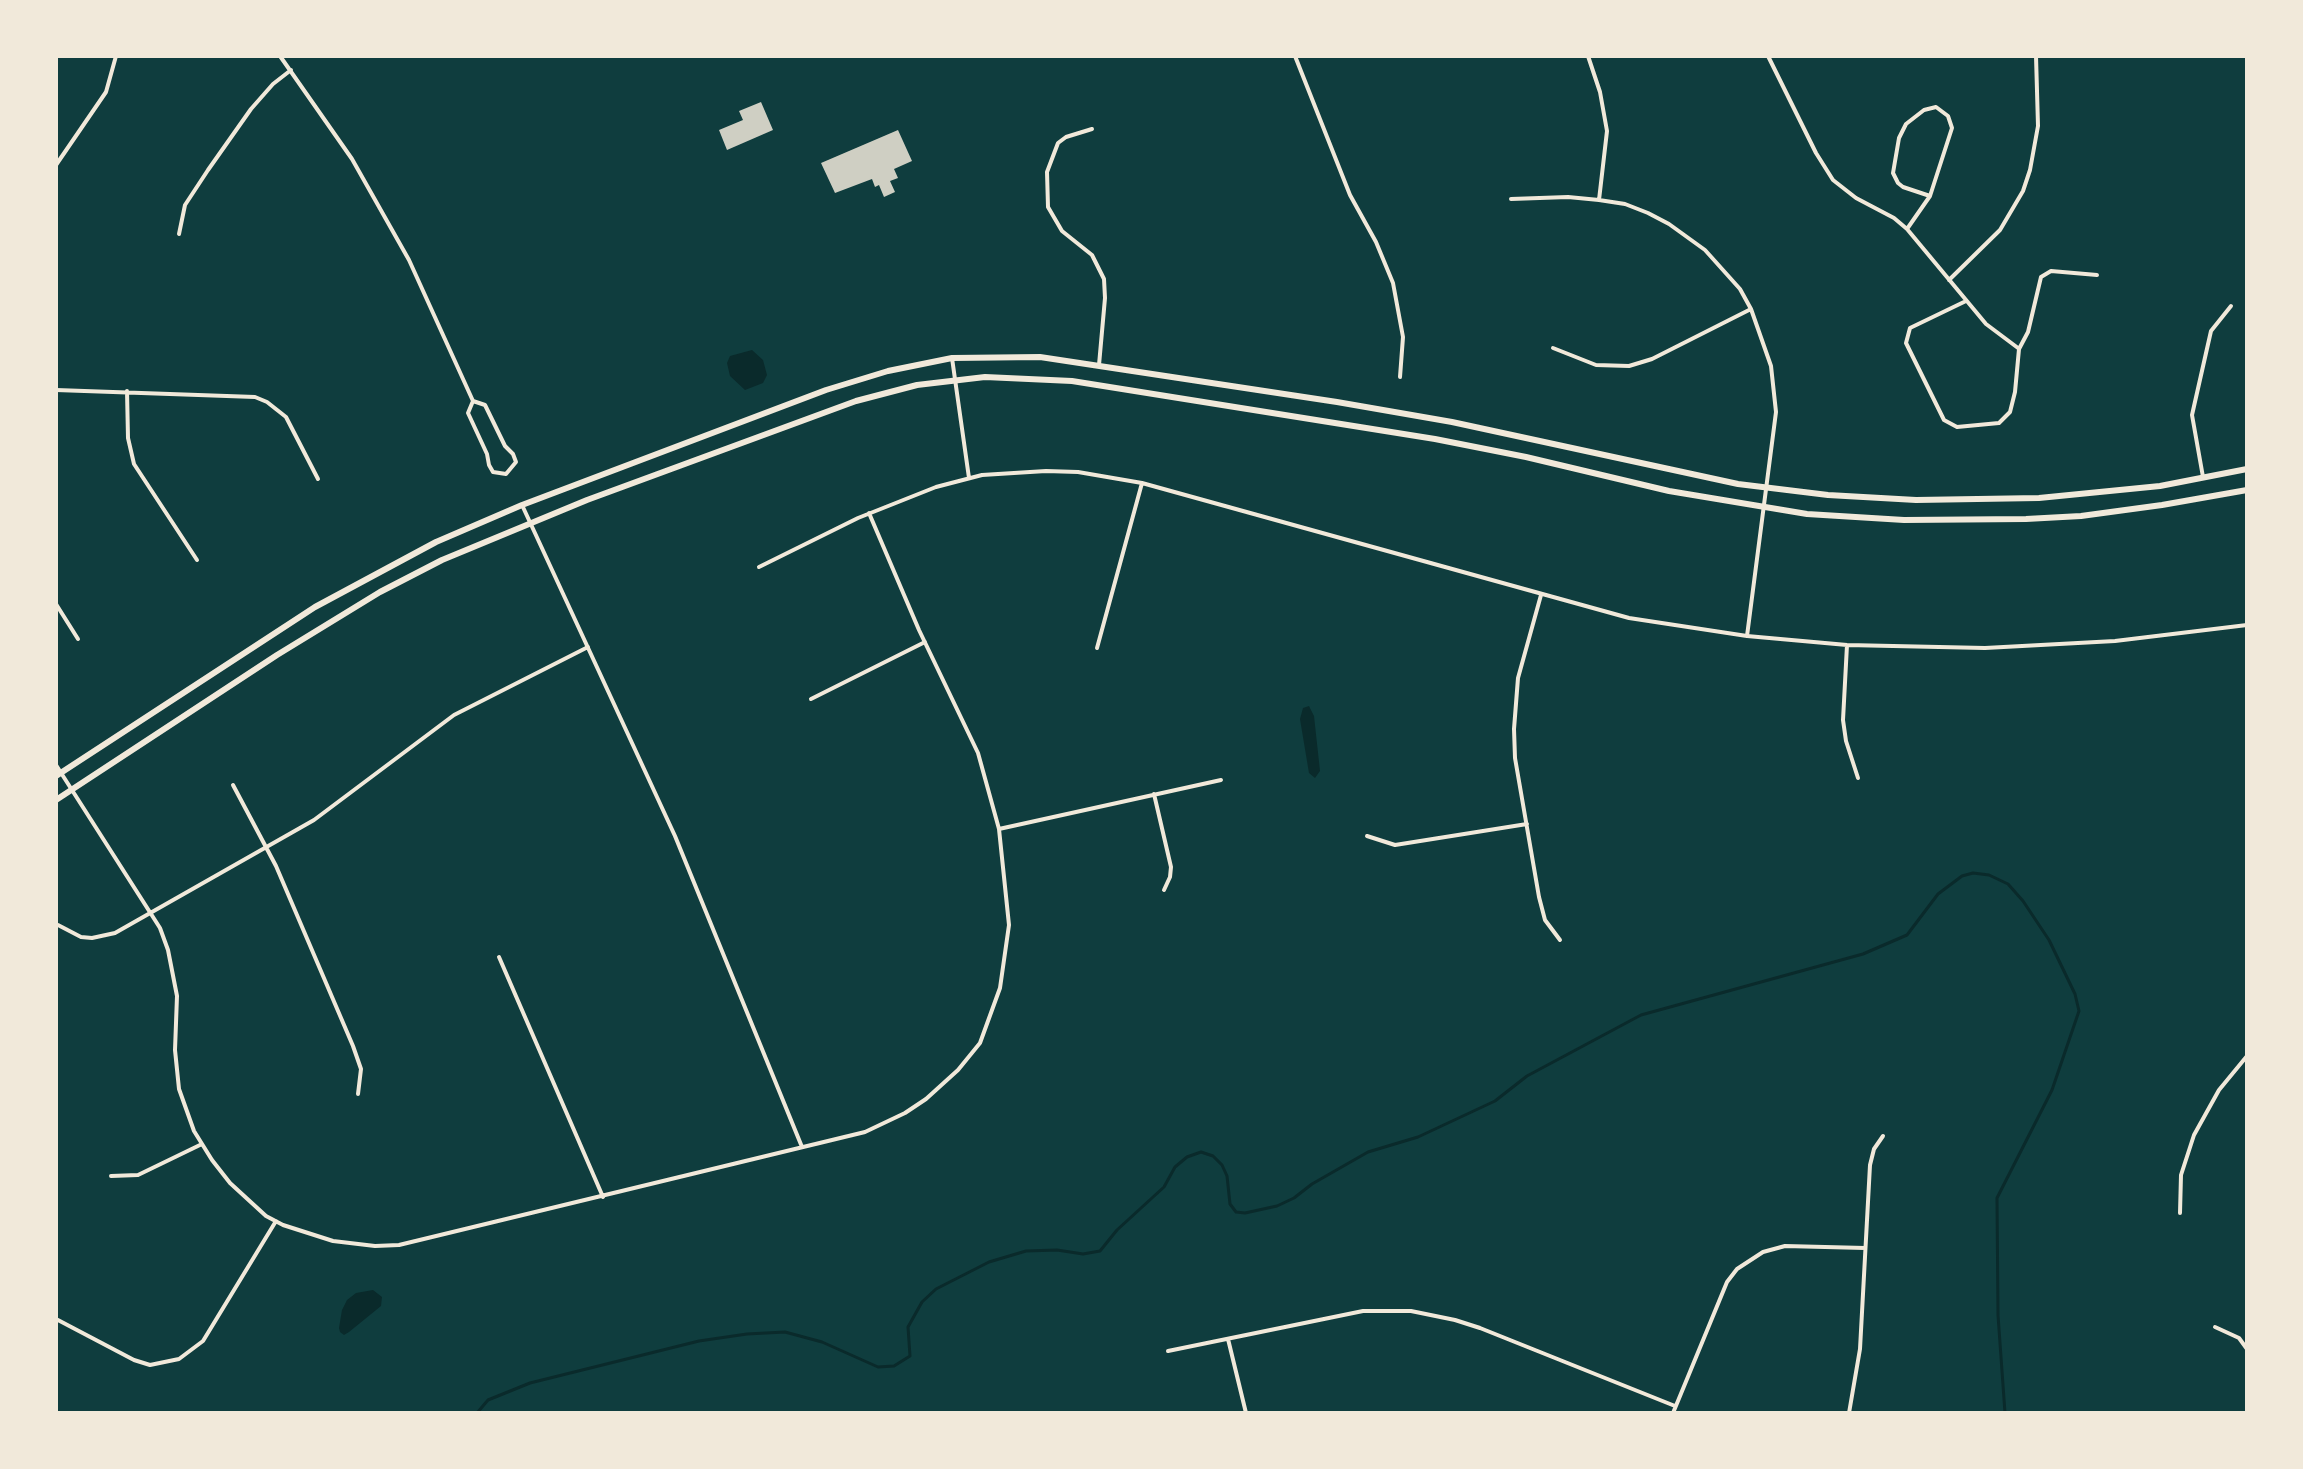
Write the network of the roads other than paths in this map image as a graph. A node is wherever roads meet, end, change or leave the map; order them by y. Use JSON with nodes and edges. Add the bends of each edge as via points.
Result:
{"nodes":[{"id":1,"x":116,"y":56,"type":"edge"},
{"id":2,"x":280,"y":56,"type":"edge"},
{"id":3,"x":1295,"y":56,"type":"edge"},
{"id":4,"x":1588,"y":56,"type":"edge"},
{"id":5,"x":1768,"y":56,"type":"edge"},
{"id":6,"x":2036,"y":56,"type":"edge"},
{"id":7,"x":291,"y":70,"type":"junction"},
{"id":8,"x":1092,"y":129,"type":"dead end"},
{"id":9,"x":56,"y":165,"type":"edge"},
{"id":10,"x":1930,"y":196,"type":"junction"},
{"id":11,"x":1511,"y":199,"type":"dead end"},
{"id":12,"x":1599,"y":200,"type":"junction"},
{"id":13,"x":1907,"y":229,"type":"junction"},
{"id":14,"x":179,"y":234,"type":"dead end"},
{"id":15,"x":2097,"y":275,"type":"dead end"},
{"id":16,"x":1949,"y":280,"type":"junction"},
{"id":17,"x":1966,"y":301,"type":"junction"},
{"id":18,"x":2231,"y":306,"type":"dead end"},
{"id":19,"x":1751,"y":309,"type":"junction"},
{"id":20,"x":1553,"y":348,"type":"dead end"},
{"id":21,"x":2019,"y":349,"type":"junction"},
{"id":22,"x":952,"y":358,"type":"junction"},
{"id":23,"x":1099,"y":365,"type":"junction"},
{"id":24,"x":1400,"y":377,"type":"dead end"},
{"id":25,"x":956,"y":379,"type":"junction"},
{"id":26,"x":56,"y":390,"type":"edge"},
{"id":27,"x":127,"y":391,"type":"junction"},
{"id":28,"x":473,"y":401,"type":"junction"},
{"id":29,"x":2247,"y":469,"type":"edge"},
{"id":30,"x":969,"y":478,"type":"junction"},
{"id":31,"x":2203,"y":478,"type":"junction"},
{"id":32,"x":318,"y":479,"type":"dead end"},
{"id":33,"x":1142,"y":483,"type":"junction"},
{"id":34,"x":1767,"y":487,"type":"junction"},
{"id":35,"x":2247,"y":490,"type":"edge"},
{"id":36,"x":522,"y":505,"type":"junction"},
{"id":37,"x":1764,"y":508,"type":"junction"},
{"id":38,"x":869,"y":513,"type":"junction"},
{"id":39,"x":530,"y":522,"type":"junction"},
{"id":40,"x":197,"y":560,"type":"dead end"},
{"id":41,"x":759,"y":567,"type":"dead end"},
{"id":42,"x":1541,"y":595,"type":"junction"},
{"id":43,"x":56,"y":604,"type":"edge"},
{"id":44,"x":2247,"y":625,"type":"edge"},
{"id":45,"x":1747,"y":636,"type":"junction"},
{"id":46,"x":78,"y":639,"type":"dead end"},
{"id":47,"x":925,"y":642,"type":"junction"},
{"id":48,"x":1847,"y":645,"type":"junction"},
{"id":49,"x":588,"y":647,"type":"junction"},
{"id":50,"x":1097,"y":648,"type":"dead end"},
{"id":51,"x":811,"y":699,"type":"dead end"},
{"id":52,"x":56,"y":765,"type":"edge"},
{"id":53,"x":58,"y":774,"type":"edge"},
{"id":54,"x":1858,"y":778,"type":"dead end"},
{"id":55,"x":1221,"y":780,"type":"dead end"},
{"id":56,"x":233,"y":785,"type":"dead end"},
{"id":57,"x":72,"y":789,"type":"junction"},
{"id":58,"x":1154,"y":794,"type":"junction"},
{"id":59,"x":56,"y":800,"type":"edge"},
{"id":60,"x":1527,"y":824,"type":"junction"},
{"id":61,"x":999,"y":829,"type":"junction"},
{"id":62,"x":1367,"y":836,"type":"dead end"},
{"id":63,"x":266,"y":847,"type":"junction"},
{"id":64,"x":1164,"y":890,"type":"dead end"},
{"id":65,"x":151,"y":912,"type":"junction"},
{"id":66,"x":58,"y":925,"type":"edge"},
{"id":67,"x":1560,"y":940,"type":"dead end"},
{"id":68,"x":499,"y":957,"type":"dead end"},
{"id":69,"x":2247,"y":1056,"type":"edge"},
{"id":70,"x":358,"y":1094,"type":"dead end"},
{"id":71,"x":1883,"y":1136,"type":"dead end"},
{"id":72,"x":202,"y":1144,"type":"junction"},
{"id":73,"x":802,"y":1147,"type":"junction"},
{"id":74,"x":111,"y":1176,"type":"dead end"},
{"id":75,"x":603,"y":1197,"type":"junction"},
{"id":76,"x":2180,"y":1213,"type":"dead end"},
{"id":77,"x":276,"y":1221,"type":"junction"},
{"id":78,"x":1865,"y":1248,"type":"junction"},
{"id":79,"x":56,"y":1319,"type":"edge"},
{"id":80,"x":2215,"y":1327,"type":"dead end"},
{"id":81,"x":1228,"y":1339,"type":"junction"},
{"id":82,"x":2247,"y":1349,"type":"edge"},
{"id":83,"x":1168,"y":1351,"type":"dead end"},
{"id":84,"x":1675,"y":1406,"type":"junction"},
{"id":85,"x":1246,"y":1413,"type":"edge"},
{"id":86,"x":1673,"y":1413,"type":"edge"},
{"id":87,"x":1849,"y":1413,"type":"edge"}],
"edges":[{"from":1,"to":9,"type":"street","via":[[101,101]]},
{"from":2,"to":7,"type":"street"},
{"from":3,"to":24,"type":"street","via":[[1350,195],[1393,283],[1403,337]]},
{"from":4,"to":12,"type":"street","via":[[1607,131]]},
{"from":5,"to":13,"type":"street","via":[[1833,180]]},
{"from":6,"to":16,"type":"street","via":[[2038,126],[2023,191],[2000,230]]},
{"from":7,"to":14,"type":"street","via":[[273,84],[223,147],[185,205]]},
{"from":7,"to":28,"type":"street","via":[[374,196]]},
{"from":8,"to":23,"type":"street","via":[[1058,143],[1047,172],[1048,207],[1062,231],[1092,255],[1104,279]]},
{"from":10,"to":10,"type":"street","via":[[1952,128],[1948,116],[1936,107],[1906,124],[1893,173],[1903,187]]},
{"from":10,"to":13,"type":"street"},
{"from":11,"to":12,"type":"street"},
{"from":12,"to":19,"type":"street","via":[[1648,213],[1689,237],[1723,268]]},
{"from":13,"to":16,"type":"street"},
{"from":15,"to":21,"type":"street","via":[[2051,271],[2041,277]]},
{"from":16,"to":17,"type":"street"},
{"from":17,"to":21,"type":"street"},
{"from":17,"to":21,"type":"street","via":[[1910,328],[1906,337],[1944,420],[1957,427],[2005,418],[2015,392]]},
{"from":18,"to":31,"type":"street","via":[[2211,331],[2192,415]]},
{"from":19,"to":20,"type":"street","via":[[1629,366],[1596,365]]},
{"from":19,"to":34,"type":"street","via":[[1774,386]]},
{"from":22,"to":23,"type":"main road","via":[[1040,357]]},
{"from":22,"to":25,"type":"street"},
{"from":22,"to":36,"type":"main road","via":[[838,386]]},
{"from":23,"to":34,"type":"main road","via":[[1452,422]]},
{"from":25,"to":30,"type":"street"},
{"from":25,"to":37,"type":"main road","via":[[1072,381],[1331,421]]},
{"from":25,"to":39,"type":"main road","via":[[856,401]]},
{"from":26,"to":27,"type":"street"},
{"from":27,"to":32,"type":"street","via":[[245,395],[267,402],[293,428]]},
{"from":27,"to":40,"type":"street","via":[[134,464]]},
{"from":28,"to":28,"type":"street","via":[[468,413],[489,465],[493,472],[506,474],[516,462],[513,454],[485,405]]},
{"from":29,"to":31,"type":"main road"},
{"from":30,"to":33,"type":"street","via":[[1046,471]]},
{"from":30,"to":38,"type":"street"},
{"from":31,"to":34,"type":"main road","via":[[2105,493],[1985,501],[1879,499]]},
{"from":33,"to":42,"type":"street"},
{"from":33,"to":50,"type":"street"},
{"from":34,"to":37,"type":"street"},
{"from":35,"to":37,"type":"main road","via":[[2026,519],[1904,520]]},
{"from":36,"to":39,"type":"street"},
{"from":36,"to":53,"type":"main road","via":[[339,593]]},
{"from":37,"to":45,"type":"street"},
{"from":38,"to":41,"type":"street"},
{"from":38,"to":47,"type":"street"},
{"from":39,"to":49,"type":"street"},
{"from":39,"to":57,"type":"main road","via":[[442,560],[346,612]]},
{"from":42,"to":45,"type":"street","via":[[1629,618]]},
{"from":42,"to":60,"type":"street","via":[[1515,706],[1515,758]]},
{"from":43,"to":46,"type":"street"},
{"from":44,"to":48,"type":"street","via":[[2050,646]]},
{"from":45,"to":48,"type":"street"},
{"from":47,"to":51,"type":"street"},
{"from":47,"to":61,"type":"street","via":[[978,753]]},
{"from":48,"to":54,"type":"street","via":[[1843,720]]},
{"from":49,"to":63,"type":"street","via":[[454,715],[314,820]]},
{"from":49,"to":73,"type":"street","via":[[675,836]]},
{"from":52,"to":53,"type":"street"},
{"from":53,"to":57,"type":"street"},
{"from":55,"to":58,"type":"street"},
{"from":56,"to":63,"type":"street"},
{"from":57,"to":59,"type":"main road"},
{"from":57,"to":65,"type":"street"},
{"from":58,"to":61,"type":"street"},
{"from":58,"to":64,"type":"street","via":[[1171,867]]},
{"from":60,"to":62,"type":"street","via":[[1395,845]]},
{"from":60,"to":67,"type":"street","via":[[1545,920]]},
{"from":61,"to":73,"type":"street","via":[[1008,904],[1006,957],[980,1043],[945,1084],[905,1113],[865,1132]]},
{"from":63,"to":65,"type":"street"},
{"from":63,"to":70,"type":"street","via":[[353,1046],[361,1069]]},
{"from":65,"to":66,"type":"street","via":[[104,937],[81,937]]},
{"from":65,"to":72,"type":"street","via":[[174,972],[179,1089]]},
{"from":68,"to":75,"type":"street"},
{"from":69,"to":76,"type":"street","via":[[2219,1090],[2194,1135],[2181,1175]]},
{"from":71,"to":78,"type":"street","via":[[1870,1165]]},
{"from":72,"to":74,"type":"street","via":[[138,1175]]},
{"from":72,"to":77,"type":"street","via":[[230,1183]]},
{"from":73,"to":75,"type":"street"},
{"from":75,"to":77,"type":"street","via":[[399,1245],[333,1241]]},
{"from":77,"to":79,"type":"street","via":[[203,1341],[179,1359],[150,1365],[134,1360]]},
{"from":78,"to":84,"type":"street","via":[[1785,1246],[1763,1252],[1737,1269]]},
{"from":78,"to":87,"type":"street","via":[[1860,1349]]},
{"from":80,"to":82,"type":"street","via":[[2239,1338]]},
{"from":81,"to":83,"type":"street"},
{"from":81,"to":84,"type":"street","via":[[1363,1311],[1411,1311],[1480,1328]]},
{"from":81,"to":85,"type":"street"},
{"from":84,"to":86,"type":"street"}]}
